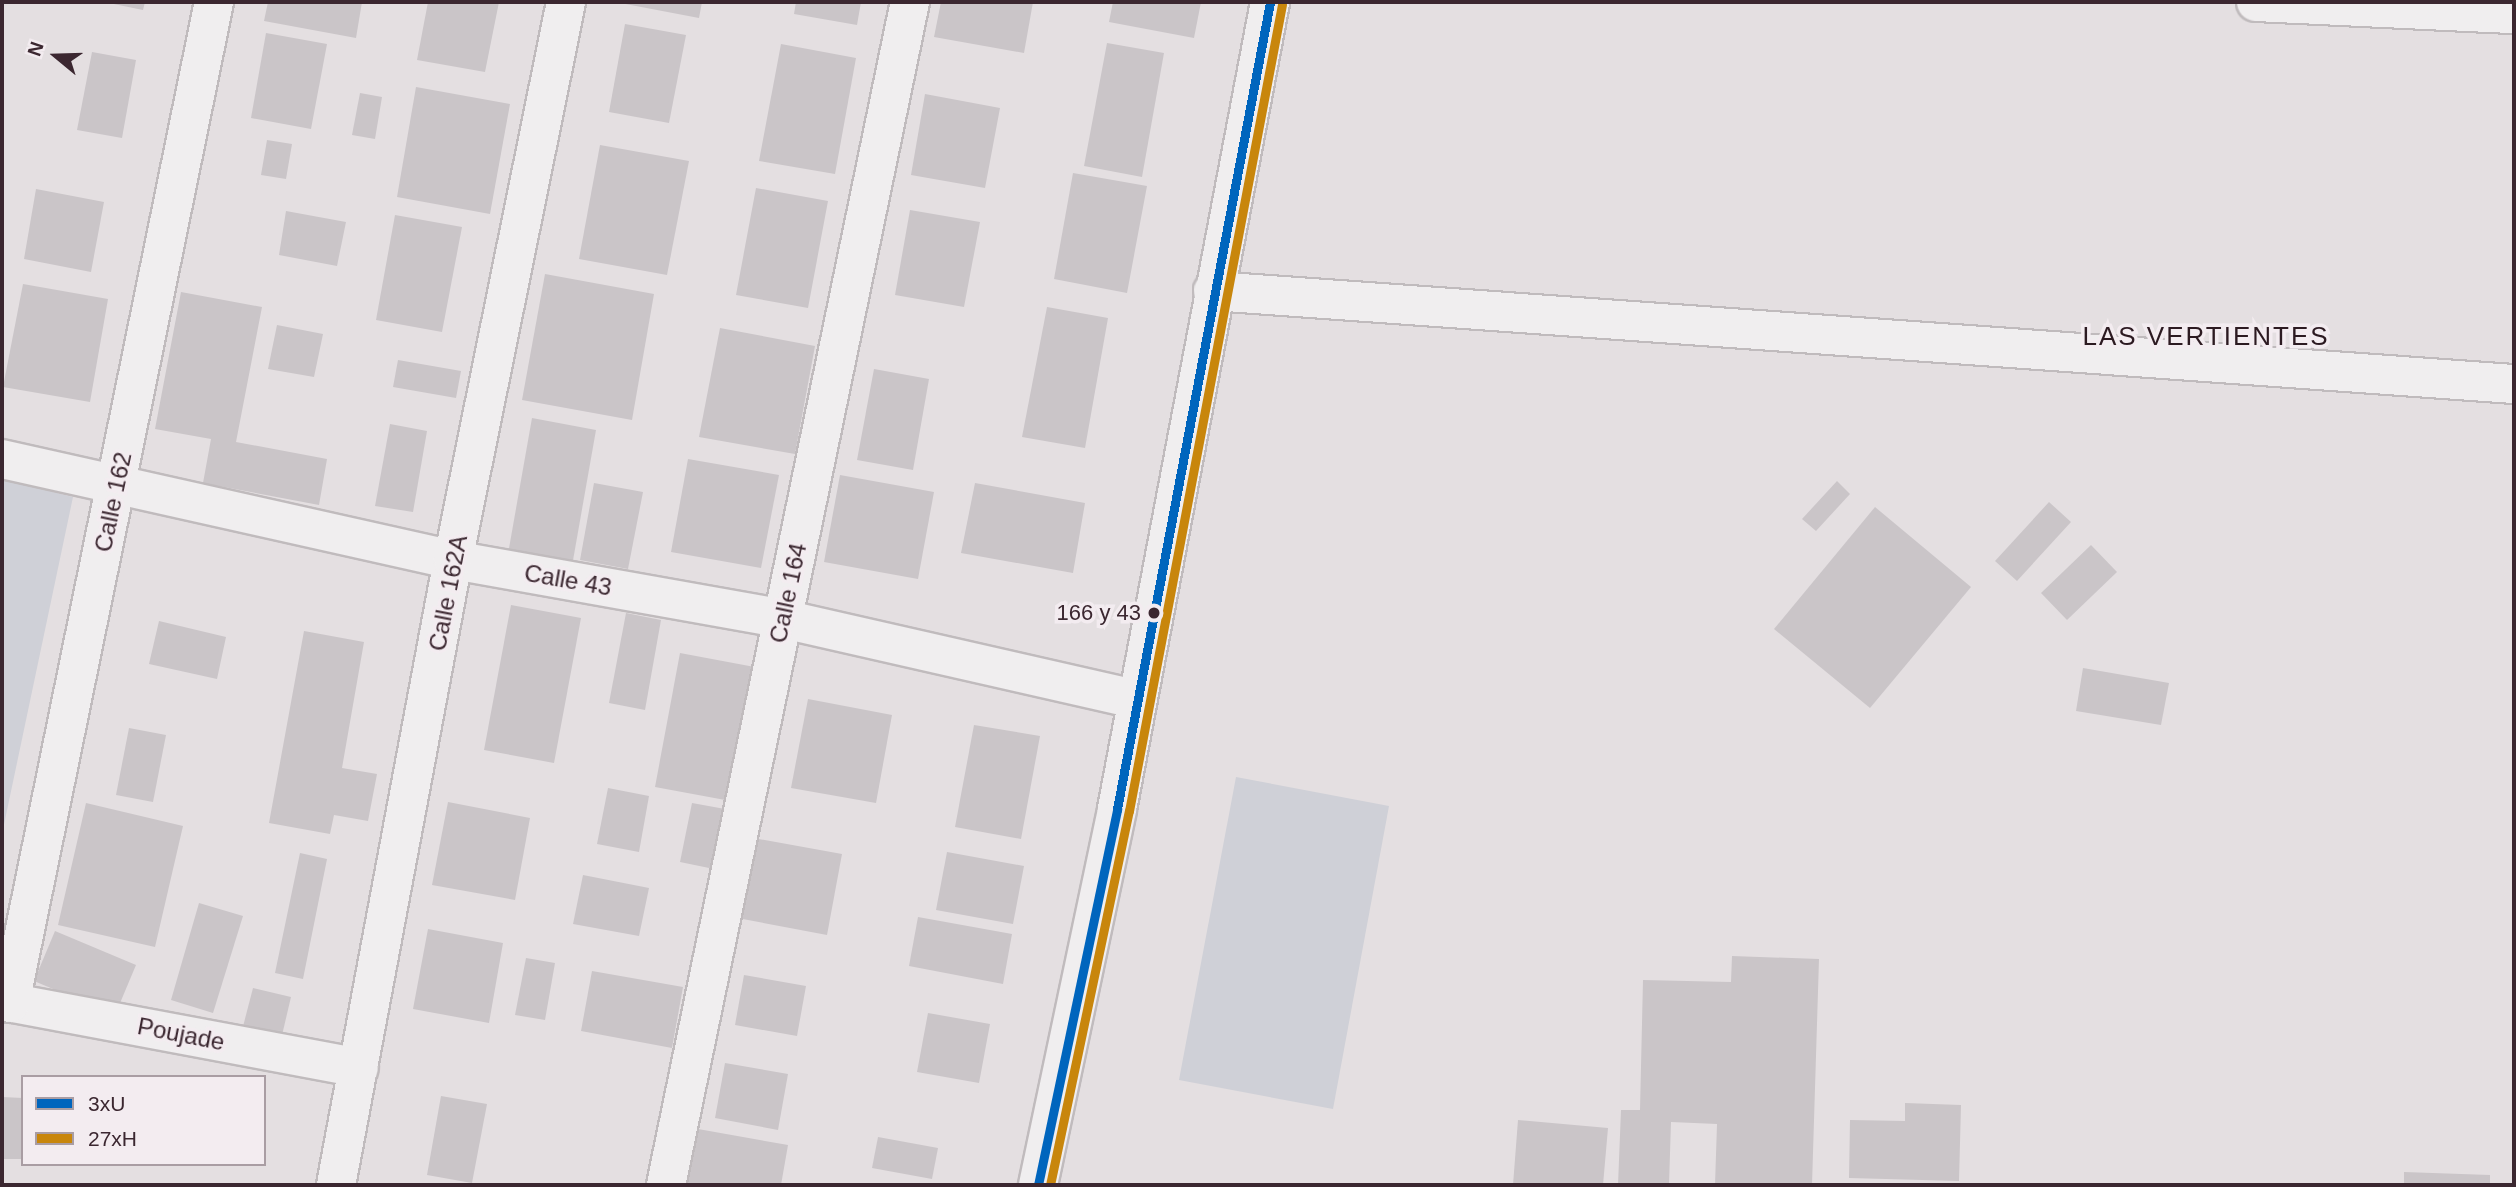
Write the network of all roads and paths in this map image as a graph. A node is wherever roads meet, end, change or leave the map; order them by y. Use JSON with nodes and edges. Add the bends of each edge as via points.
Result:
{"nodes":[{"id":1,"x":214,"y":2,"type":"edge"},
{"id":2,"x":566,"y":2,"type":"edge"},
{"id":3,"x":910,"y":2,"type":"edge"},
{"id":4,"x":1270,"y":2,"type":"edge"},
{"id":5,"x":2256,"y":2,"type":"edge"},
{"id":6,"x":2514,"y":14,"type":"edge"},
{"id":7,"x":1213,"y":291,"type":"junction"},
{"id":8,"x":2514,"y":384,"type":"edge"},
{"id":9,"x":2,"y":459,"type":"edge"},
{"id":10,"x":116,"y":485,"type":"junction"},
{"id":11,"x":453,"y":560,"type":"junction"},
{"id":12,"x":783,"y":619,"type":"junction"},
{"id":13,"x":1135,"y":699,"type":"junction"},
{"id":14,"x":6,"y":1002,"type":"edge"},
{"id":15,"x":359,"y":1068,"type":"junction"},
{"id":16,"x":337,"y":1185,"type":"edge"},
{"id":17,"x":666,"y":1185,"type":"edge"},
{"id":18,"x":1038,"y":1185,"type":"edge"}],
"edges":[{"from":1,"to":10,"type":"street","name":"Calle 162"},
{"from":2,"to":11,"type":"street","name":"Calle 162A"},
{"from":3,"to":12,"type":"street","name":"Calle 164"},
{"from":4,"to":7,"type":"street"},
{"from":5,"to":6,"type":"street"},
{"from":7,"to":8,"type":"street"},
{"from":7,"to":13,"type":"street"},
{"from":9,"to":10,"type":"street","name":"Calle 43"},
{"from":10,"to":11,"type":"street","name":"Calle 43"},
{"from":10,"to":14,"type":"street","name":"Calle 162"},
{"from":11,"to":12,"type":"street","name":"Calle 43"},
{"from":11,"to":15,"type":"street","name":"Calle 162A"},
{"from":12,"to":13,"type":"street","name":"Calle 43"},
{"from":12,"to":17,"type":"street","name":"Calle 164"},
{"from":13,"to":18,"type":"street","via":[[1072,1038]]},
{"from":14,"to":15,"type":"street","name":"Poujade"},
{"from":15,"to":16,"type":"street","name":"Calle 162A"}]}
